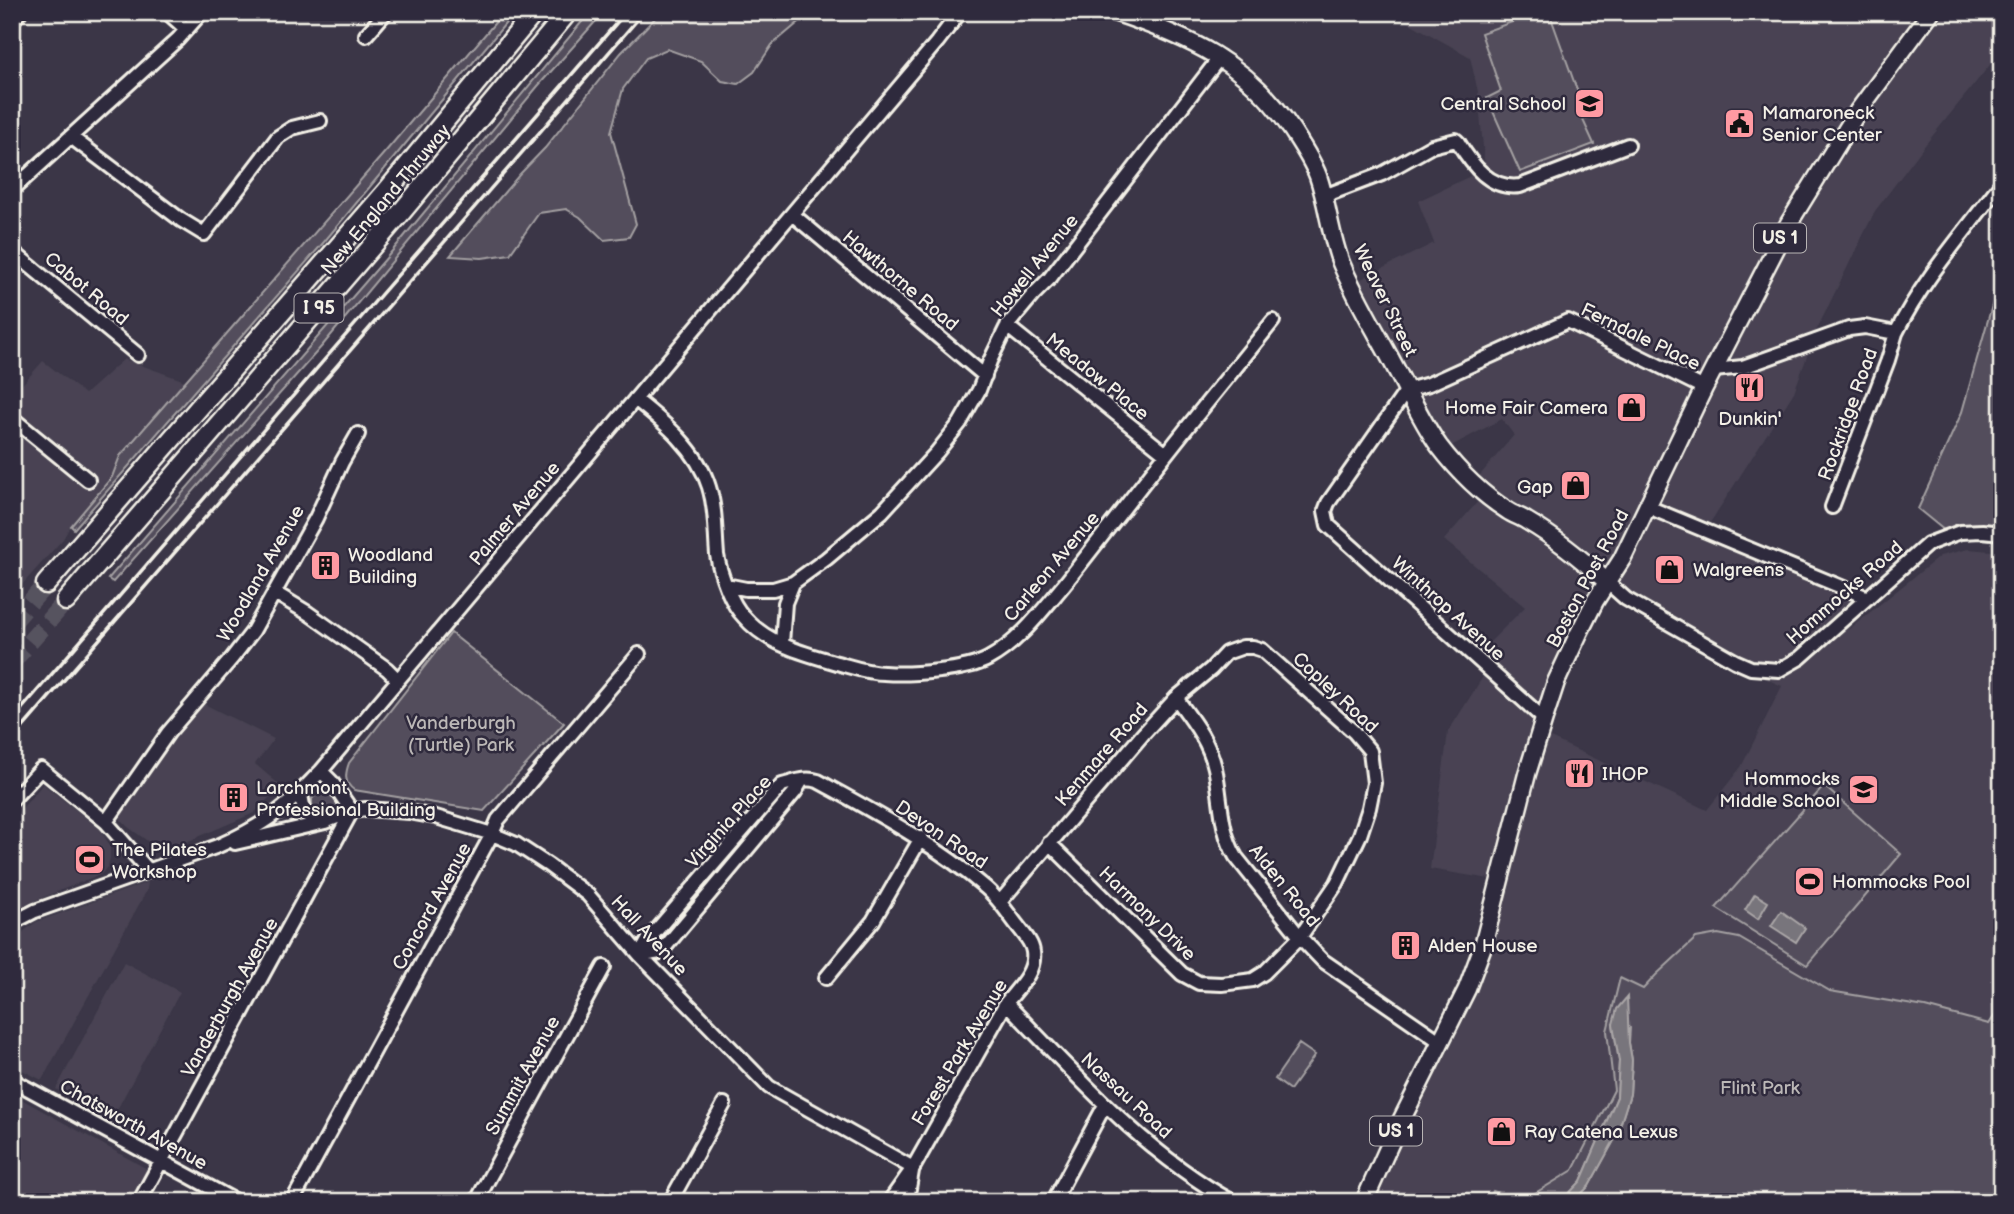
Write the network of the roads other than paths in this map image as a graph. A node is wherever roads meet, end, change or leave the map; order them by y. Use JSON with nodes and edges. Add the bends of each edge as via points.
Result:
{"nodes":[{"id":1,"x":20,"y":12,"type":"edge"},
{"id":2,"x":167,"y":12,"type":"edge"},
{"id":3,"x":202,"y":12,"type":"edge"},
{"id":4,"x":386,"y":12,"type":"edge"},
{"id":5,"x":534,"y":12,"type":"edge"},
{"id":6,"x":568,"y":12,"type":"edge"},
{"id":7,"x":960,"y":12,"type":"edge"},
{"id":8,"x":1114,"y":12,"type":"edge"},
{"id":9,"x":1931,"y":12,"type":"edge"},
{"id":10,"x":12,"y":21,"type":"edge"},
{"id":11,"x":186,"y":29,"type":"junction"},
{"id":12,"x":366,"y":35,"type":"dead end"},
{"id":13,"x":1220,"y":57,"type":"junction"},
{"id":14,"x":320,"y":121,"type":"dead end"},
{"id":15,"x":71,"y":137,"type":"junction"},
{"id":16,"x":1628,"y":145,"type":"dead end"},
{"id":17,"x":2002,"y":182,"type":"edge"},
{"id":18,"x":12,"y":190,"type":"edge"},
{"id":19,"x":1324,"y":196,"type":"junction"},
{"id":20,"x":792,"y":214,"type":"junction"},
{"id":21,"x":12,"y":251,"type":"edge"},
{"id":22,"x":1273,"y":321,"type":"dead end"},
{"id":23,"x":1007,"y":326,"type":"junction"},
{"id":24,"x":1896,"y":333,"type":"junction"},
{"id":25,"x":138,"y":355,"type":"dead end"},
{"id":26,"x":1714,"y":370,"type":"junction"},
{"id":27,"x":985,"y":376,"type":"junction"},
{"id":28,"x":1704,"y":388,"type":"junction"},
{"id":29,"x":1408,"y":390,"type":"junction"},
{"id":30,"x":635,"y":399,"type":"junction"},
{"id":31,"x":12,"y":418,"type":"edge"},
{"id":32,"x":358,"y":434,"type":"dead end"},
{"id":33,"x":1166,"y":454,"type":"junction"},
{"id":34,"x":88,"y":480,"type":"dead end"},
{"id":35,"x":1648,"y":508,"type":"junction"},
{"id":36,"x":1832,"y":508,"type":"dead end"},
{"id":37,"x":2002,"y":534,"type":"edge"},
{"id":38,"x":1607,"y":582,"type":"junction"},
{"id":39,"x":793,"y":583,"type":"junction"},
{"id":40,"x":46,"y":584,"type":"tunnel mouth"},
{"id":41,"x":726,"y":585,"type":"junction"},
{"id":42,"x":275,"y":593,"type":"junction"},
{"id":43,"x":1868,"y":598,"type":"junction"},
{"id":44,"x":66,"y":601,"type":"tunnel mouth"},
{"id":45,"x":782,"y":643,"type":"junction"},
{"id":46,"x":1244,"y":647,"type":"joint"},
{"id":47,"x":639,"y":654,"type":"dead end"},
{"id":48,"x":398,"y":680,"type":"junction"},
{"id":49,"x":1176,"y":698,"type":"junction"},
{"id":50,"x":1544,"y":719,"type":"junction"},
{"id":51,"x":321,"y":771,"type":"junction"},
{"id":52,"x":802,"y":780,"type":"joint"},
{"id":53,"x":301,"y":792,"type":"junction"},
{"id":54,"x":12,"y":800,"type":"edge"},
{"id":55,"x":352,"y":811,"type":"junction"},
{"id":56,"x":106,"y":822,"type":"junction"},
{"id":57,"x":325,"y":822,"type":"junction"},
{"id":58,"x":492,"y":834,"type":"junction"},
{"id":59,"x":921,"y":838,"type":"junction"},
{"id":60,"x":1049,"y":844,"type":"junction"},
{"id":61,"x":218,"y":846,"type":"junction"},
{"id":62,"x":149,"y":871,"type":"junction"},
{"id":63,"x":1000,"y":902,"type":"junction"},
{"id":64,"x":12,"y":923,"type":"edge"},
{"id":65,"x":1300,"y":937,"type":"junction"},
{"id":66,"x":1034,"y":954,"type":"joint"},
{"id":67,"x":640,"y":955,"type":"junction"},
{"id":68,"x":604,"y":967,"type":"dead end"},
{"id":69,"x":826,"y":978,"type":"dead end"},
{"id":70,"x":1006,"y":1003,"type":"junction"},
{"id":71,"x":1441,"y":1042,"type":"junction"},
{"id":72,"x":12,"y":1080,"type":"edge"},
{"id":73,"x":724,"y":1104,"type":"dead end"},
{"id":74,"x":1105,"y":1105,"type":"junction"},
{"id":75,"x":161,"y":1161,"type":"junction"},
{"id":76,"x":913,"y":1168,"type":"junction"},
{"id":77,"x":139,"y":1202,"type":"edge"},
{"id":78,"x":237,"y":1202,"type":"edge"},
{"id":79,"x":292,"y":1202,"type":"edge"},
{"id":80,"x":475,"y":1202,"type":"edge"},
{"id":81,"x":670,"y":1202,"type":"edge"},
{"id":82,"x":889,"y":1202,"type":"edge"},
{"id":83,"x":904,"y":1202,"type":"edge"},
{"id":84,"x":1053,"y":1202,"type":"edge"},
{"id":85,"x":1233,"y":1202,"type":"edge"},
{"id":86,"x":1364,"y":1202,"type":"edge"}],
"edges":[{"from":1,"to":10,"type":"street"},
{"from":2,"to":11,"type":"street"},
{"from":3,"to":11,"type":"street"},
{"from":4,"to":12,"type":"street"},
{"from":5,"to":40,"type":"highway","name":"New England Thruway","number":"I 95","via":[[357,226]]},
{"from":6,"to":44,"type":"highway","name":"New England Thruway","number":"I 95","via":[[386,232]]},
{"from":7,"to":20,"type":"street","name":"Palmer Avenue"},
{"from":8,"to":13,"type":"main road","name":"Weaver Street","via":[[1180,36]]},
{"from":9,"to":26,"type":"main road","name":"Boston Post Road","number":"US 1","via":[[1858,111],[1807,191]]},
{"from":11,"to":15,"type":"street"},
{"from":13,"to":19,"type":"main road","name":"Weaver Street","via":[[1259,89],[1284,119],[1317,173]]},
{"from":13,"to":23,"type":"street","name":"Howell Avenue","via":[[1050,278]]},
{"from":14,"to":15,"type":"street","via":[[298,125],[278,137],[204,233]]},
{"from":15,"to":18,"type":"street"},
{"from":16,"to":19,"type":"street","via":[[1509,188],[1489,179],[1458,142],[1448,142]]},
{"from":17,"to":24,"type":"street","name":"Rockridge Road","via":[[1948,249]]},
{"from":19,"to":29,"type":"main road","name":"Weaver Street","via":[[1340,262]]},
{"from":20,"to":27,"type":"street","name":"Hawthorne Road"},
{"from":20,"to":30,"type":"street","name":"Palmer Avenue"},
{"from":21,"to":25,"type":"street","name":"Cabot Road"},
{"from":22,"to":33,"type":"street","name":"Carleon Avenue"},
{"from":23,"to":27,"type":"street","name":"Howell Avenue"},
{"from":23,"to":33,"type":"street","name":"Meadow Place"},
{"from":24,"to":26,"type":"street","name":"Rockridge Road","via":[[1849,329],[1743,367]]},
{"from":24,"to":36,"type":"street","name":"Rockridge Road"},
{"from":26,"to":28,"type":"main road","name":"Boston Post Road","number":"US 1"},
{"from":27,"to":39,"type":"street","name":"Howell Avenue","via":[[960,424],[902,491]]},
{"from":28,"to":29,"type":"street","name":"Ferndale Place","via":[[1568,321]]},
{"from":28,"to":35,"type":"main road","name":"Boston Post Road","number":"US 1"},
{"from":29,"to":38,"type":"main road","name":"Weaver Street","via":[[1455,467],[1498,504],[1563,545]]},
{"from":29,"to":50,"type":"street","name":"Winthrop Avenue","via":[[1328,503],[1328,525]]},
{"from":30,"to":41,"type":"street","name":"Carleon Avenue","via":[[682,442],[701,469],[709,486]]},
{"from":30,"to":48,"type":"street","name":"Palmer Avenue"},
{"from":31,"to":34,"type":"street"},
{"from":32,"to":42,"type":"street","name":"Woodland Avenue"},
{"from":33,"to":45,"type":"street","name":"Carleon Avenue","via":[[1032,623],[987,660],[957,668],[882,673]]},
{"from":35,"to":38,"type":"main road","name":"Boston Post Road","number":"US 1"},
{"from":35,"to":43,"type":"street"},
{"from":37,"to":43,"type":"street","name":"Hommocks Road","via":[[1960,532],[1928,544]]},
{"from":38,"to":43,"type":"street","name":"Hommocks Road","via":[[1626,599],[1726,656],[1766,670],[1779,670],[1800,658]]},
{"from":38,"to":50,"type":"main road","name":"Boston Post Road","number":"US 1","via":[[1561,671]]},
{"from":39,"to":41,"type":"street","name":"Howell Avenue","via":[[761,589]]},
{"from":39,"to":45,"type":"street","via":[[785,603]]},
{"from":41,"to":45,"type":"street","name":"Carleon Avenue","via":[[742,616]]},
{"from":42,"to":48,"type":"street"},
{"from":42,"to":56,"type":"street","name":"Woodland Avenue","via":[[253,631],[167,733]]},
{"from":46,"to":49,"type":"street","name":"Kenmare Road","via":[[1226,653]]},
{"from":46,"to":65,"type":"street","name":"Copley Road","via":[[1262,650],[1354,732],[1370,751],[1373,766],[1374,783],[1360,835],[1337,883]]},
{"from":47,"to":58,"type":"street","name":"Concord Avenue","via":[[498,820]]},
{"from":48,"to":51,"type":"street","name":"Palmer Avenue"},
{"from":49,"to":60,"type":"street","name":"Kenmare Road"},
{"from":49,"to":65,"type":"street","name":"Alden Road","via":[[1209,748],[1230,846]]},
{"from":50,"to":71,"type":"main road","name":"Boston Post Road","number":"US 1","via":[[1483,946]]},
{"from":51,"to":53,"type":"street","name":"Palmer Avenue"},
{"from":51,"to":55,"type":"street"},
{"from":52,"to":59,"type":"street","name":"Devon Road","via":[[818,781]]},
{"from":52,"to":67,"type":"street","name":"Virginia Place","via":[[782,785]]},
{"from":53,"to":57,"type":"street","via":[[307,816]]},
{"from":53,"to":61,"type":"street","name":"Palmer Avenue","via":[[276,814]]},
{"from":54,"to":56,"type":"street","via":[[41,769]]},
{"from":55,"to":57,"type":"street","name":"Hall Avenue"},
{"from":55,"to":58,"type":"street","name":"Hall Avenue","via":[[409,812]]},
{"from":55,"to":75,"type":"street","name":"Vanderburgh Avenue"},
{"from":56,"to":62,"type":"street"},
{"from":57,"to":61,"type":"street","name":"Hall Avenue"},
{"from":58,"to":67,"type":"street","name":"Hall Avenue","via":[[516,844],[588,895]]},
{"from":58,"to":79,"type":"street","name":"Concord Avenue"},
{"from":59,"to":63,"type":"street","name":"Devon Road"},
{"from":59,"to":69,"type":"street","via":[[873,921]]},
{"from":60,"to":63,"type":"street","name":"Kenmare Road"},
{"from":60,"to":65,"type":"street","name":"Harmony Drive","via":[[1182,974],[1199,983],[1253,980]]},
{"from":61,"to":62,"type":"street","name":"Palmer Avenue"},
{"from":62,"to":64,"type":"street","name":"Palmer Avenue"},
{"from":63,"to":66,"type":"street","name":"Devon Road"},
{"from":65,"to":71,"type":"street","name":"Alden Road","via":[[1322,960]]},
{"from":66,"to":70,"type":"street","name":"Forest Park Avenue","via":[[1025,979]]},
{"from":67,"to":76,"type":"street","name":"Hall Avenue","via":[[769,1087]]},
{"from":68,"to":80,"type":"street","name":"Summit Avenue"},
{"from":70,"to":74,"type":"street","name":"Nassau Road"},
{"from":70,"to":76,"type":"street","name":"Forest Park Avenue"},
{"from":71,"to":86,"type":"main road","name":"Boston Post Road","number":"US 1"},
{"from":72,"to":75,"type":"street","name":"Chatsworth Avenue"},
{"from":73,"to":81,"type":"street"},
{"from":74,"to":84,"type":"street"},
{"from":74,"to":85,"type":"street","name":"Nassau Road","via":[[1169,1160]]},
{"from":75,"to":77,"type":"street","name":"Vanderburgh Avenue"},
{"from":75,"to":78,"type":"street","name":"Chatsworth Avenue"},
{"from":76,"to":82,"type":"street","name":"Forest Park Avenue"},
{"from":76,"to":83,"type":"street","name":"Forest Park Avenue"}]}
